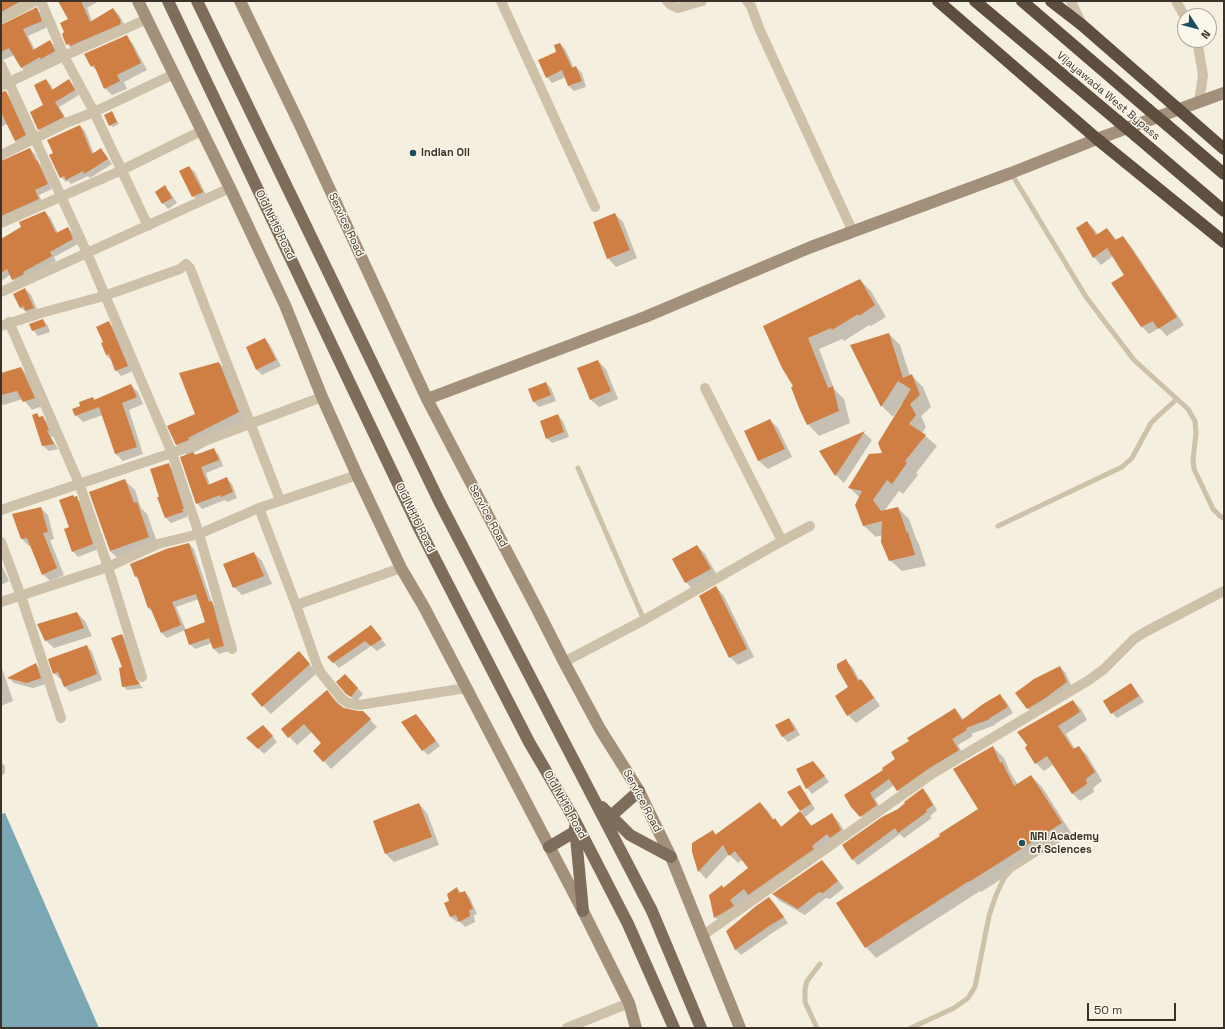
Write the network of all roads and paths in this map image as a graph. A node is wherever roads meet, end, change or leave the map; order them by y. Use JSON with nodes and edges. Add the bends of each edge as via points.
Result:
{"nodes":[{"id":1,"x":35,"y":1,"type":"edge"},
{"id":2,"x":42,"y":1,"type":"edge"},
{"id":3,"x":138,"y":1,"type":"edge"},
{"id":4,"x":168,"y":1,"type":"edge"},
{"id":5,"x":197,"y":1,"type":"edge"},
{"id":6,"x":240,"y":1,"type":"edge"},
{"id":7,"x":501,"y":1,"type":"edge"},
{"id":8,"x":667,"y":1,"type":"edge"},
{"id":9,"x":702,"y":1,"type":"edge"},
{"id":10,"x":747,"y":1,"type":"edge"},
{"id":11,"x":938,"y":1,"type":"edge"},
{"id":12,"x":975,"y":1,"type":"edge"},
{"id":13,"x":1022,"y":1,"type":"edge"},
{"id":14,"x":1051,"y":1,"type":"edge"},
{"id":15,"x":1071,"y":1,"type":"edge"},
{"id":16,"x":1,"y":19,"type":"edge"},
{"id":17,"x":147,"y":19,"type":"junction"},
{"id":18,"x":1082,"y":25,"type":"junction"},
{"id":19,"x":1198,"y":48,"type":"edge"},
{"id":20,"x":64,"y":56,"type":"junction"},
{"id":21,"x":1,"y":65,"type":"edge"},
{"id":22,"x":174,"y":74,"type":"junction"},
{"id":23,"x":5,"y":84,"type":"edge"},
{"id":24,"x":1224,"y":93,"type":"edge"},
{"id":25,"x":1199,"y":102,"type":"junction"},
{"id":26,"x":1180,"y":110,"type":"junction"},
{"id":27,"x":94,"y":112,"type":"junction"},
{"id":28,"x":201,"y":131,"type":"junction"},
{"id":29,"x":35,"y":139,"type":"junction"},
{"id":30,"x":1097,"y":139,"type":"junction"},
{"id":31,"x":1224,"y":149,"type":"edge"},
{"id":32,"x":1,"y":155,"type":"edge"},
{"id":33,"x":122,"y":170,"type":"junction"},
{"id":34,"x":1011,"y":173,"type":"junction"},
{"id":35,"x":1224,"y":174,"type":"edge"},
{"id":36,"x":230,"y":188,"type":"junction"},
{"id":37,"x":61,"y":196,"type":"junction"},
{"id":38,"x":595,"y":207,"type":"dead end"},
{"id":39,"x":1224,"y":211,"type":"edge"},
{"id":40,"x":1,"y":224,"type":"edge"},
{"id":41,"x":148,"y":226,"type":"junction"},
{"id":42,"x":853,"y":232,"type":"junction"},
{"id":43,"x":1224,"y":242,"type":"edge"},
{"id":44,"x":87,"y":254,"type":"junction"},
{"id":45,"x":1,"y":292,"type":"edge"},
{"id":46,"x":104,"y":296,"type":"junction"},
{"id":47,"x":5,"y":324,"type":"edge"},
{"id":48,"x":704,"y":388,"type":"dead end"},
{"id":49,"x":322,"y":397,"type":"junction"},
{"id":50,"x":1177,"y":398,"type":"junction"},
{"id":51,"x":427,"y":399,"type":"junction"},
{"id":52,"x":250,"y":423,"type":"junction"},
{"id":53,"x":172,"y":452,"type":"junction"},
{"id":54,"x":578,"y":468,"type":"dead end"},
{"id":55,"x":357,"y":475,"type":"junction"},
{"id":56,"x":79,"y":483,"type":"junction"},
{"id":57,"x":280,"y":500,"type":"junction"},
{"id":58,"x":259,"y":508,"type":"junction"},
{"id":59,"x":1,"y":510,"type":"edge"},
{"id":60,"x":1224,"y":518,"type":"edge"},
{"id":61,"x":810,"y":526,"type":"dead end"},
{"id":62,"x":998,"y":526,"type":"dead end"},
{"id":63,"x":199,"y":534,"type":"junction"},
{"id":64,"x":782,"y":541,"type":"junction"},
{"id":65,"x":1,"y":542,"type":"edge"},
{"id":66,"x":108,"y":567,"type":"junction"},
{"id":67,"x":401,"y":568,"type":"junction"},
{"id":68,"x":1224,"y":591,"type":"edge"},
{"id":69,"x":21,"y":596,"type":"junction"},
{"id":70,"x":1,"y":602,"type":"edge"},
{"id":71,"x":296,"y":605,"type":"junction"},
{"id":72,"x":644,"y":620,"type":"junction"},
{"id":73,"x":232,"y":649,"type":"dead end"},
{"id":74,"x":564,"y":662,"type":"junction"},
{"id":75,"x":142,"y":677,"type":"dead end"},
{"id":76,"x":466,"y":688,"type":"junction"},
{"id":77,"x":61,"y":718,"type":"dead end"},
{"id":78,"x":639,"y":791,"type":"junction"},
{"id":79,"x":593,"y":797,"type":"junction"},
{"id":80,"x":611,"y":816,"type":"junction"},
{"id":81,"x":573,"y":817,"type":"junction"},
{"id":82,"x":576,"y":831,"type":"junction"},
{"id":83,"x":1056,"y":837,"type":"dead end"},
{"id":84,"x":549,"y":847,"type":"junction"},
{"id":85,"x":671,"y":857,"type":"junction"},
{"id":86,"x":583,"y":911,"type":"junction"},
{"id":87,"x":702,"y":936,"type":"junction"},
{"id":88,"x":820,"y":964,"type":"dead end"},
{"id":89,"x":629,"y":1003,"type":"junction"},
{"id":90,"x":567,"y":1028,"type":"edge"},
{"id":91,"x":636,"y":1028,"type":"edge"},
{"id":92,"x":674,"y":1028,"type":"edge"},
{"id":93,"x":701,"y":1028,"type":"edge"},
{"id":94,"x":740,"y":1028,"type":"edge"},
{"id":95,"x":817,"y":1028,"type":"edge"},
{"id":96,"x":911,"y":1028,"type":"edge"}],
"edges":[{"from":1,"to":16,"type":"street"},
{"from":2,"to":20,"type":"street"},
{"from":3,"to":17,"type":"street"},
{"from":4,"to":81,"type":"main road","name":"Old NH16 Road","via":[[418,526],[529,742]]},
{"from":5,"to":79,"type":"main road","via":[[440,503]]},
{"from":6,"to":51,"type":"street","name":"Service Road"},
{"from":7,"to":38,"type":"street"},
{"from":8,"to":9,"type":"street","via":[[678,8]]},
{"from":10,"to":42,"type":"street"},
{"from":11,"to":30,"type":"highway"},
{"from":12,"to":39,"type":"highway","name":"Vijayawada West Bypass","bridge":true},
{"from":13,"to":35,"type":"highway","name":"Vijayawada West Bypass","bridge":true},
{"from":14,"to":18,"type":"highway"},
{"from":15,"to":18,"type":"street"},
{"from":17,"to":20,"type":"street"},
{"from":17,"to":22,"type":"street"},
{"from":18,"to":26,"type":"highway"},
{"from":19,"to":25,"type":"street","via":[[1203,75]]},
{"from":20,"to":23,"type":"street"},
{"from":20,"to":27,"type":"street"},
{"from":21,"to":23,"type":"street"},
{"from":22,"to":27,"type":"street"},
{"from":22,"to":28,"type":"street"},
{"from":23,"to":29,"type":"street"},
{"from":24,"to":25,"type":"street"},
{"from":25,"to":26,"type":"street"},
{"from":26,"to":30,"type":"street"},
{"from":26,"to":31,"type":"highway"},
{"from":27,"to":29,"type":"street"},
{"from":27,"to":33,"type":"street"},
{"from":28,"to":33,"type":"street"},
{"from":28,"to":36,"type":"street"},
{"from":29,"to":32,"type":"street"},
{"from":29,"to":37,"type":"street"},
{"from":30,"to":34,"type":"street"},
{"from":30,"to":43,"type":"highway"},
{"from":33,"to":37,"type":"street"},
{"from":33,"to":41,"type":"street"},
{"from":34,"to":42,"type":"street"},
{"from":34,"to":50,"type":"lane","via":[[1086,297],[1134,360]]},
{"from":36,"to":41,"type":"street"},
{"from":36,"to":49,"type":"street","via":[[285,305]]},
{"from":37,"to":40,"type":"street"},
{"from":37,"to":44,"type":"street"},
{"from":41,"to":44,"type":"street"},
{"from":42,"to":51,"type":"street","via":[[811,247],[645,317]]},
{"from":44,"to":45,"type":"street"},
{"from":44,"to":46,"type":"street"},
{"from":46,"to":47,"type":"street"},
{"from":46,"to":52,"type":"street","via":[[180,269],[186,264],[190,268]]},
{"from":46,"to":53,"type":"street"},
{"from":47,"to":56,"type":"street"},
{"from":48,"to":64,"type":"street"},
{"from":49,"to":52,"type":"street"},
{"from":49,"to":55,"type":"street"},
{"from":50,"to":60,"type":"lane","via":[[1195,421],[1194,469],[1213,509]]},
{"from":50,"to":62,"type":"lane","via":[[1151,423],[1132,458],[1122,467]]},
{"from":51,"to":74,"type":"street","name":"Service Road"},
{"from":52,"to":53,"type":"street"},
{"from":52,"to":57,"type":"street"},
{"from":53,"to":56,"type":"street"},
{"from":53,"to":63,"type":"street"},
{"from":54,"to":72,"type":"lane"},
{"from":55,"to":57,"type":"street"},
{"from":55,"to":67,"type":"street"},
{"from":56,"to":59,"type":"street"},
{"from":56,"to":66,"type":"street"},
{"from":57,"to":58,"type":"street"},
{"from":58,"to":63,"type":"street"},
{"from":58,"to":71,"type":"street"},
{"from":61,"to":64,"type":"street"},
{"from":63,"to":66,"type":"street","via":[[158,544]]},
{"from":63,"to":73,"type":"street"},
{"from":64,"to":72,"type":"street"},
{"from":65,"to":69,"type":"street"},
{"from":66,"to":69,"type":"street"},
{"from":66,"to":75,"type":"street"},
{"from":67,"to":71,"type":"street"},
{"from":67,"to":76,"type":"street"},
{"from":68,"to":87,"type":"street","via":[[1144,632],[1089,680],[932,774]]},
{"from":69,"to":70,"type":"street"},
{"from":69,"to":77,"type":"street"},
{"from":71,"to":76,"type":"street","via":[[321,673],[348,703],[359,705]]},
{"from":72,"to":74,"type":"street"},
{"from":74,"to":78,"type":"street","name":"Service Road","via":[[600,729]]},
{"from":76,"to":84,"type":"street"},
{"from":78,"to":80,"type":"main road"},
{"from":78,"to":85,"type":"street","name":"Service Road"},
{"from":79,"to":80,"type":"main road"},
{"from":79,"to":93,"type":"main road","via":[[652,911]]},
{"from":80,"to":85,"type":"main road","via":[[630,835]]},
{"from":81,"to":82,"type":"main road"},
{"from":81,"to":92,"type":"main road","name":"Old NH16 Road","via":[[628,924]]},
{"from":82,"to":84,"type":"main road"},
{"from":82,"to":86,"type":"main road"},
{"from":83,"to":96,"type":"lane","via":[[1013,868],[1004,878],[989,916],[975,987],[968,998],[954,1008]]},
{"from":84,"to":86,"type":"street"},
{"from":85,"to":87,"type":"street","name":"Service Road"},
{"from":86,"to":89,"type":"street"},
{"from":87,"to":94,"type":"street","name":"Service Road"},
{"from":88,"to":95,"type":"lane","via":[[807,981],[805,989],[805,1002]]},
{"from":89,"to":90,"type":"street"},
{"from":89,"to":91,"type":"street"}]}
